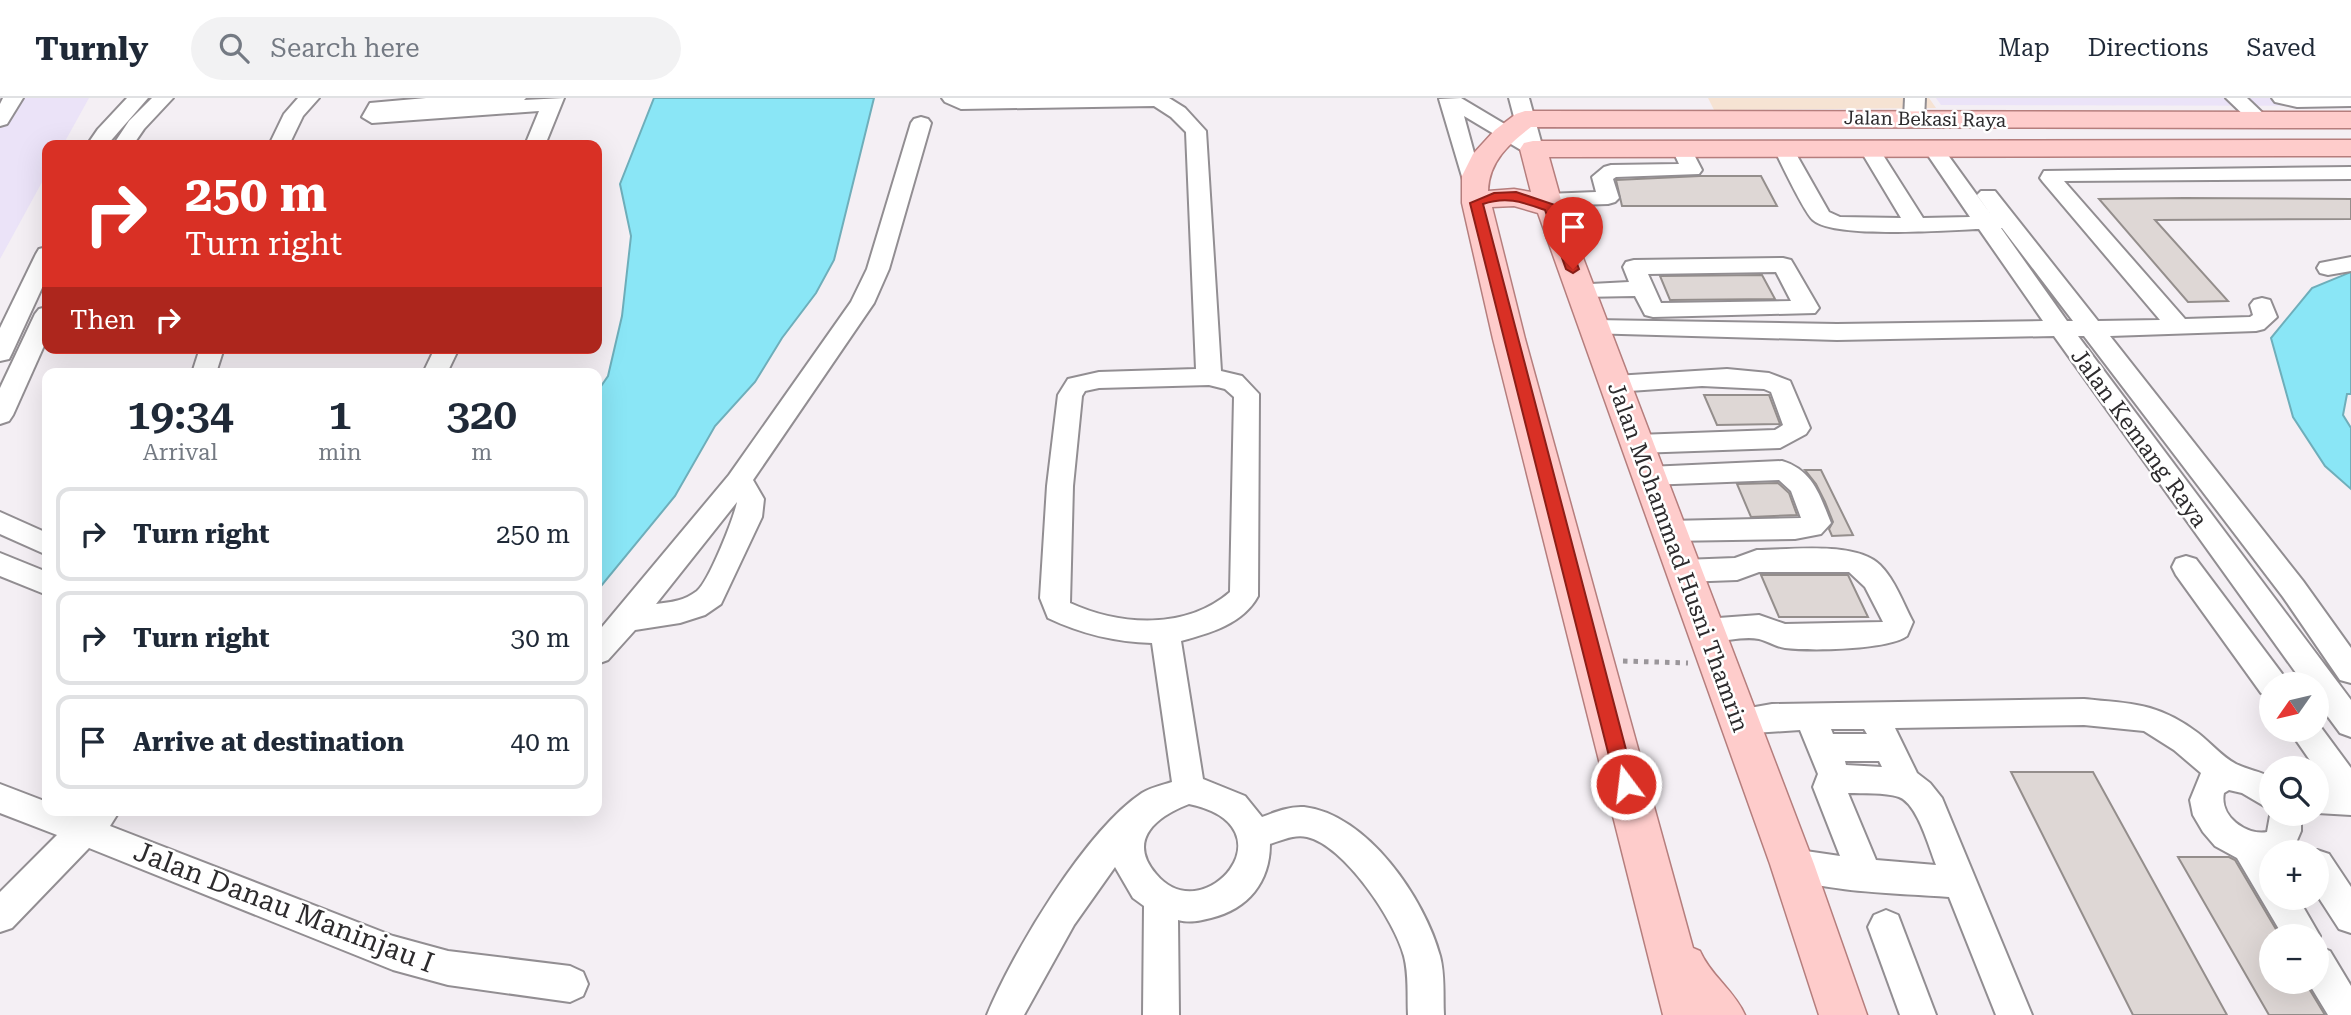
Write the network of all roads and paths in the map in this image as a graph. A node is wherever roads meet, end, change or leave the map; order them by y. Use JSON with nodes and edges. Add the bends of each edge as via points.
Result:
{"nodes":[{"id":1,"x":13,"y":98,"type":"edge"},
{"id":2,"x":138,"y":98,"type":"edge"},
{"id":3,"x":163,"y":98,"type":"edge"},
{"id":4,"x":516,"y":98,"type":"edge"},
{"id":5,"x":952,"y":98,"type":"edge"},
{"id":6,"x":1449,"y":98,"type":"edge"},
{"id":7,"x":2236,"y":98,"type":"edge"},
{"id":8,"x":2282,"y":98,"type":"edge"},
{"id":9,"x":312,"y":99,"type":"edge"},
{"id":10,"x":1157,"y":99,"type":"edge"},
{"id":11,"x":2351,"y":100,"type":"edge"},
{"id":12,"x":553,"y":101,"type":"edge"},
{"id":13,"x":1914,"y":109,"type":"edge"},
{"id":14,"x":1585,"y":118,"type":"junction"},
{"id":15,"x":0,"y":120,"type":"edge"},
{"id":16,"x":2260,"y":120,"type":"junction"},
{"id":17,"x":2351,"y":120,"type":"edge"},
{"id":18,"x":920,"y":122,"type":"dead end"},
{"id":19,"x":1521,"y":125,"type":"edge"},
{"id":20,"x":100,"y":140,"type":"edge"},
{"id":21,"x":126,"y":140,"type":"edge"},
{"id":22,"x":281,"y":140,"type":"edge"},
{"id":23,"x":537,"y":140,"type":"edge"},
{"id":24,"x":1595,"y":148,"type":"junction"},
{"id":25,"x":1942,"y":148,"type":"junction"},
{"id":26,"x":2351,"y":148,"type":"edge"},
{"id":27,"x":1682,"y":149,"type":"junction"},
{"id":28,"x":1784,"y":149,"type":"junction"},
{"id":29,"x":1869,"y":149,"type":"junction"},
{"id":30,"x":2351,"y":173,"type":"edge"},
{"id":31,"x":1474,"y":195,"type":"junction"},
{"id":32,"x":1549,"y":204,"type":"junction"},
{"id":33,"x":1997,"y":222,"type":"junction"},
{"id":34,"x":1916,"y":225,"type":"junction"},
{"id":35,"x":2351,"y":264,"type":"edge"},
{"id":36,"x":42,"y":265,"type":"edge"},
{"id":37,"x":2328,"y":268,"type":"dead end"},
{"id":38,"x":1644,"y":289,"type":"junction"},
{"id":39,"x":1580,"y":290,"type":"junction"},
{"id":40,"x":2262,"y":305,"type":"dead end"},
{"id":41,"x":1807,"y":308,"type":"junction"},
{"id":42,"x":42,"y":325,"type":"edge"},
{"id":43,"x":2179,"y":327,"type":"junction"},
{"id":44,"x":1837,"y":332,"type":"junction"},
{"id":45,"x":1597,"y":336,"type":"junction"},
{"id":46,"x":2066,"y":338,"type":"junction"},
{"id":47,"x":2099,"y":338,"type":"junction"},
{"id":48,"x":1931,"y":339,"type":"junction"},
{"id":49,"x":0,"y":353,"type":"edge"},
{"id":50,"x":1209,"y":377,"type":"junction"},
{"id":51,"x":1615,"y":384,"type":"junction"},
{"id":52,"x":0,"y":415,"type":"edge"},
{"id":53,"x":1642,"y":460,"type":"junction"},
{"id":54,"x":738,"y":482,"type":"junction"},
{"id":55,"x":0,"y":522,"type":"edge"},
{"id":56,"x":1668,"y":531,"type":"junction"},
{"id":57,"x":42,"y":543,"type":"edge"},
{"id":58,"x":0,"y":564,"type":"edge"},
{"id":59,"x":2186,"y":567,"type":"dead end"},
{"id":60,"x":1683,"y":571,"type":"junction"},
{"id":61,"x":42,"y":582,"type":"edge"},
{"id":62,"x":627,"y":620,"type":"junction"},
{"id":63,"x":1165,"y":631,"type":"junction"},
{"id":64,"x":602,"y":647,"type":"edge"},
{"id":65,"x":1711,"y":647,"type":"junction"},
{"id":66,"x":1593,"y":660,"type":"junction"},
{"id":67,"x":2351,"y":671,"type":"edge"},
{"id":68,"x":2263,"y":672,"type":"edge"},
{"id":69,"x":2340,"y":693,"type":"edge"},
{"id":70,"x":1874,"y":716,"type":"junction"},
{"id":71,"x":1810,"y":717,"type":"junction"},
{"id":72,"x":1738,"y":721,"type":"junction"},
{"id":73,"x":2351,"y":724,"type":"edge"},
{"id":74,"x":2314,"y":742,"type":"edge"},
{"id":75,"x":1889,"y":747,"type":"junction"},
{"id":76,"x":1823,"y":748,"type":"junction"},
{"id":77,"x":2226,"y":775,"type":"junction"},
{"id":78,"x":1836,"y":778,"type":"junction"},
{"id":79,"x":1906,"y":783,"type":"junction"},
{"id":80,"x":2259,"y":789,"type":"edge"},
{"id":81,"x":1189,"y":790,"type":"junction"},
{"id":82,"x":2351,"y":793,"type":"edge"},
{"id":83,"x":0,"y":797,"type":"edge"},
{"id":84,"x":2329,"y":800,"type":"edge"},
{"id":85,"x":2351,"y":801,"type":"edge"},
{"id":86,"x":42,"y":807,"type":"edge"},
{"id":87,"x":93,"y":820,"type":"edge"},
{"id":88,"x":1132,"y":822,"type":"junction"},
{"id":89,"x":2280,"y":826,"type":"edge"},
{"id":90,"x":1254,"y":835,"type":"junction"},
{"id":91,"x":2249,"y":848,"type":"junction"},
{"id":92,"x":1792,"y":864,"type":"junction"},
{"id":93,"x":2259,"y":865,"type":"edge"},
{"id":94,"x":1865,"y":874,"type":"junction"},
{"id":95,"x":1959,"y":882,"type":"junction"},
{"id":96,"x":2329,"y":883,"type":"edge"},
{"id":97,"x":1161,"y":899,"type":"junction"},
{"id":98,"x":0,"y":916,"type":"edge"},
{"id":99,"x":2351,"y":917,"type":"edge"},
{"id":100,"x":1886,"y":927,"type":"dead end"},
{"id":101,"x":1665,"y":932,"type":"junction"},
{"id":102,"x":2330,"y":971,"type":"edge"},
{"id":103,"x":570,"y":984,"type":"dead end"},
{"id":104,"x":1835,"y":1005,"type":"edge"},
{"id":105,"x":1005,"y":1015,"type":"edge"},
{"id":106,"x":1161,"y":1015,"type":"edge"},
{"id":107,"x":1426,"y":1015,"type":"edge"},
{"id":108,"x":1687,"y":1015,"type":"edge"},
{"id":109,"x":1721,"y":1015,"type":"edge"},
{"id":110,"x":1918,"y":1015,"type":"edge"},
{"id":111,"x":2014,"y":1015,"type":"edge"},
{"id":112,"x":2348,"y":1015,"type":"edge"}],
"edges":[{"from":1,"to":15,"type":"street"},
{"from":2,"to":20,"type":"street"},
{"from":3,"to":21,"type":"street"},
{"from":4,"to":12,"type":"street","via":[[377,107],[372,117]]},
{"from":5,"to":10,"type":"street","via":[[961,103]]},
{"from":6,"to":19,"type":"street"},
{"from":6,"to":31,"type":"street"},
{"from":7,"to":16,"type":"street"},
{"from":8,"to":11,"type":"street"},
{"from":9,"to":22,"type":"street","via":[[294,114]]},
{"from":10,"to":50,"type":"street","via":[[1170,104],[1196,131]]},
{"from":12,"to":23,"type":"street"},
{"from":13,"to":14,"type":"main road","name":"Jalan Bekasi Raya"},
{"from":13,"to":16,"type":"main road","name":"Jalan Bekasi Raya"},
{"from":14,"to":19,"type":"main road","name":"Jalan Bekasi Raya"},
{"from":14,"to":24,"type":"main road","via":[[1580,129]]},
{"from":16,"to":17,"type":"main road","name":"Jalan Bekasi Raya"},
{"from":18,"to":54,"type":"street","via":[[878,269],[862,303]]},
{"from":19,"to":24,"type":"main road","name":"Jalan Bekasi Raya"},
{"from":19,"to":31,"type":"main road","via":[[1489,150],[1478,167]]},
{"from":19,"to":32,"type":"main road","name":"Jalan Mohammad Husni Thamrin"},
{"from":24,"to":27,"type":"main road","name":"Jalan Bekasi Raya"},
{"from":25,"to":26,"type":"main road","name":"Jalan Bekasi Raya"},
{"from":25,"to":29,"type":"main road","name":"Jalan Bekasi Raya"},
{"from":25,"to":33,"type":"street","name":"Jalan Kemang Raya"},
{"from":27,"to":28,"type":"main road","name":"Jalan Bekasi Raya"},
{"from":27,"to":32,"type":"street","via":[[1692,170],[1611,171],[1602,177],[1608,198]]},
{"from":28,"to":29,"type":"main road","name":"Jalan Bekasi Raya"},
{"from":28,"to":34,"type":"street","via":[[1824,219]]},
{"from":29,"to":34,"type":"street"},
{"from":30,"to":43,"type":"street","via":[[2051,175]]},
{"from":31,"to":32,"type":"main road","via":[[1516,195]]},
{"from":31,"to":66,"type":"main road"},
{"from":32,"to":39,"type":"main road","name":"Jalan Mohammad Husni Thamrin"},
{"from":33,"to":34,"type":"street"},
{"from":33,"to":46,"type":"street","name":"Jalan Kemang Raya"},
{"from":33,"to":47,"type":"street","name":"Jalan Kemang Raya"},
{"from":35,"to":37,"type":"street"},
{"from":36,"to":49,"type":"street"},
{"from":38,"to":39,"type":"street"},
{"from":38,"to":41,"type":"street","via":[[1653,310]]},
{"from":38,"to":41,"type":"street","via":[[1634,267],[1783,265]]},
{"from":39,"to":45,"type":"main road","name":"Jalan Mohammad Husni Thamrin"},
{"from":40,"to":43,"type":"street","via":[[2265,317],[2256,324]]},
{"from":41,"to":44,"type":"street","via":[[1823,307]]},
{"from":42,"to":52,"type":"street"},
{"from":43,"to":47,"type":"street"},
{"from":44,"to":45,"type":"street"},
{"from":44,"to":48,"type":"street"},
{"from":45,"to":48,"type":"street"},
{"from":45,"to":51,"type":"main road","name":"Jalan Mohammad Husni Thamrin"},
{"from":46,"to":47,"type":"street"},
{"from":46,"to":48,"type":"street"},
{"from":46,"to":69,"type":"street","name":"Jalan Kemang Raya"},
{"from":47,"to":67,"type":"street","name":"Jalan Kemang Raya"},
{"from":50,"to":63,"type":"street","via":[[1233,382],[1247,394],[1244,596],[1233,610],[1207,622]]},
{"from":50,"to":63,"type":"street","via":[[1099,380],[1077,385],[1065,419],[1054,598],[1058,610],[1118,631]]},
{"from":51,"to":53,"type":"main road","name":"Jalan Mohammad Husni Thamrin"},
{"from":51,"to":53,"type":"street","via":[[1709,378],[1766,380],[1781,387],[1797,428],[1780,439]]},
{"from":53,"to":56,"type":"main road","name":"Jalan Mohammad Husni Thamrin"},
{"from":53,"to":56,"type":"street","via":[[1791,473],[1799,480],[1817,523],[1795,529]]},
{"from":54,"to":62,"type":"street"},
{"from":54,"to":62,"type":"street","via":[[747,489],[751,508],[711,596],[680,612]]},
{"from":55,"to":57,"type":"street"},
{"from":56,"to":60,"type":"main road","name":"Jalan Mohammad Husni Thamrin"},
{"from":58,"to":61,"type":"street"},
{"from":59,"to":68,"type":"street"},
{"from":60,"to":65,"type":"main road","name":"Jalan Mohammad Husni Thamrin"},
{"from":60,"to":65,"type":"street","via":[[1737,569],[1757,561],[1853,561],[1876,576],[1898,622],[1890,633],[1872,635],[1784,636],[1759,627]]},
{"from":62,"to":64,"type":"street"},
{"from":63,"to":81,"type":"street"},
{"from":65,"to":66,"type":"path"},
{"from":65,"to":72,"type":"main road","name":"Jalan Mohammad Husni Thamrin"},
{"from":66,"to":101,"type":"main road"},
{"from":69,"to":73,"type":"street","name":"Jalan Kemang Raya"},
{"from":70,"to":71,"type":"street"},
{"from":70,"to":75,"type":"street"},
{"from":70,"to":77,"type":"street","via":[[2084,712],[2150,719]]},
{"from":71,"to":72,"type":"street"},
{"from":71,"to":76,"type":"street"},
{"from":72,"to":92,"type":"main road","name":"Jalan Mohammad Husni Thamrin"},
{"from":74,"to":82,"type":"street"},
{"from":75,"to":76,"type":"street"},
{"from":75,"to":79,"type":"street"},
{"from":76,"to":78,"type":"street"},
{"from":77,"to":80,"type":"street"},
{"from":77,"to":91,"type":"street","via":[[2210,784],[2206,803],[2226,835]]},
{"from":78,"to":79,"type":"street"},
{"from":78,"to":94,"type":"street","via":[[1829,787]]},
{"from":79,"to":95,"type":"street","via":[[1930,808]]},
{"from":81,"to":88,"type":"street","via":[[1167,794],[1147,805]]},
{"from":81,"to":90,"type":"street","via":[[1230,802]]},
{"from":83,"to":86,"type":"street","name":"Jalan Danau Maninjau I"},
{"from":84,"to":85,"type":"street"},
{"from":87,"to":98,"type":"street"},
{"from":87,"to":103,"type":"street","name":"Jalan Danau Maninjau I","via":[[393,953],[448,968]]},
{"from":88,"to":97,"type":"street","via":[[1127,843],[1129,865],[1141,885]]},
{"from":88,"to":105,"type":"street","via":[[1082,883],[1027,970]]},
{"from":89,"to":91,"type":"street","via":[[2280,843]]},
{"from":90,"to":97,"type":"street","via":[[1254,857],[1247,878],[1231,894],[1209,904],[1185,906]]},
{"from":90,"to":107,"type":"street","via":[[1305,822],[1359,852],[1412,925],[1422,956]]},
{"from":91,"to":93,"type":"street"},
{"from":92,"to":94,"type":"street"},
{"from":92,"to":104,"type":"main road","name":"Jalan Mohammad Husni Thamrin"},
{"from":94,"to":95,"type":"street"},
{"from":95,"to":111,"type":"street"},
{"from":96,"to":99,"type":"street"},
{"from":97,"to":106,"type":"street"},
{"from":100,"to":110,"type":"street"},
{"from":101,"to":108,"type":"main road"},
{"from":101,"to":109,"type":"main road","via":[[1691,985]]},
{"from":102,"to":112,"type":"street"}]}
